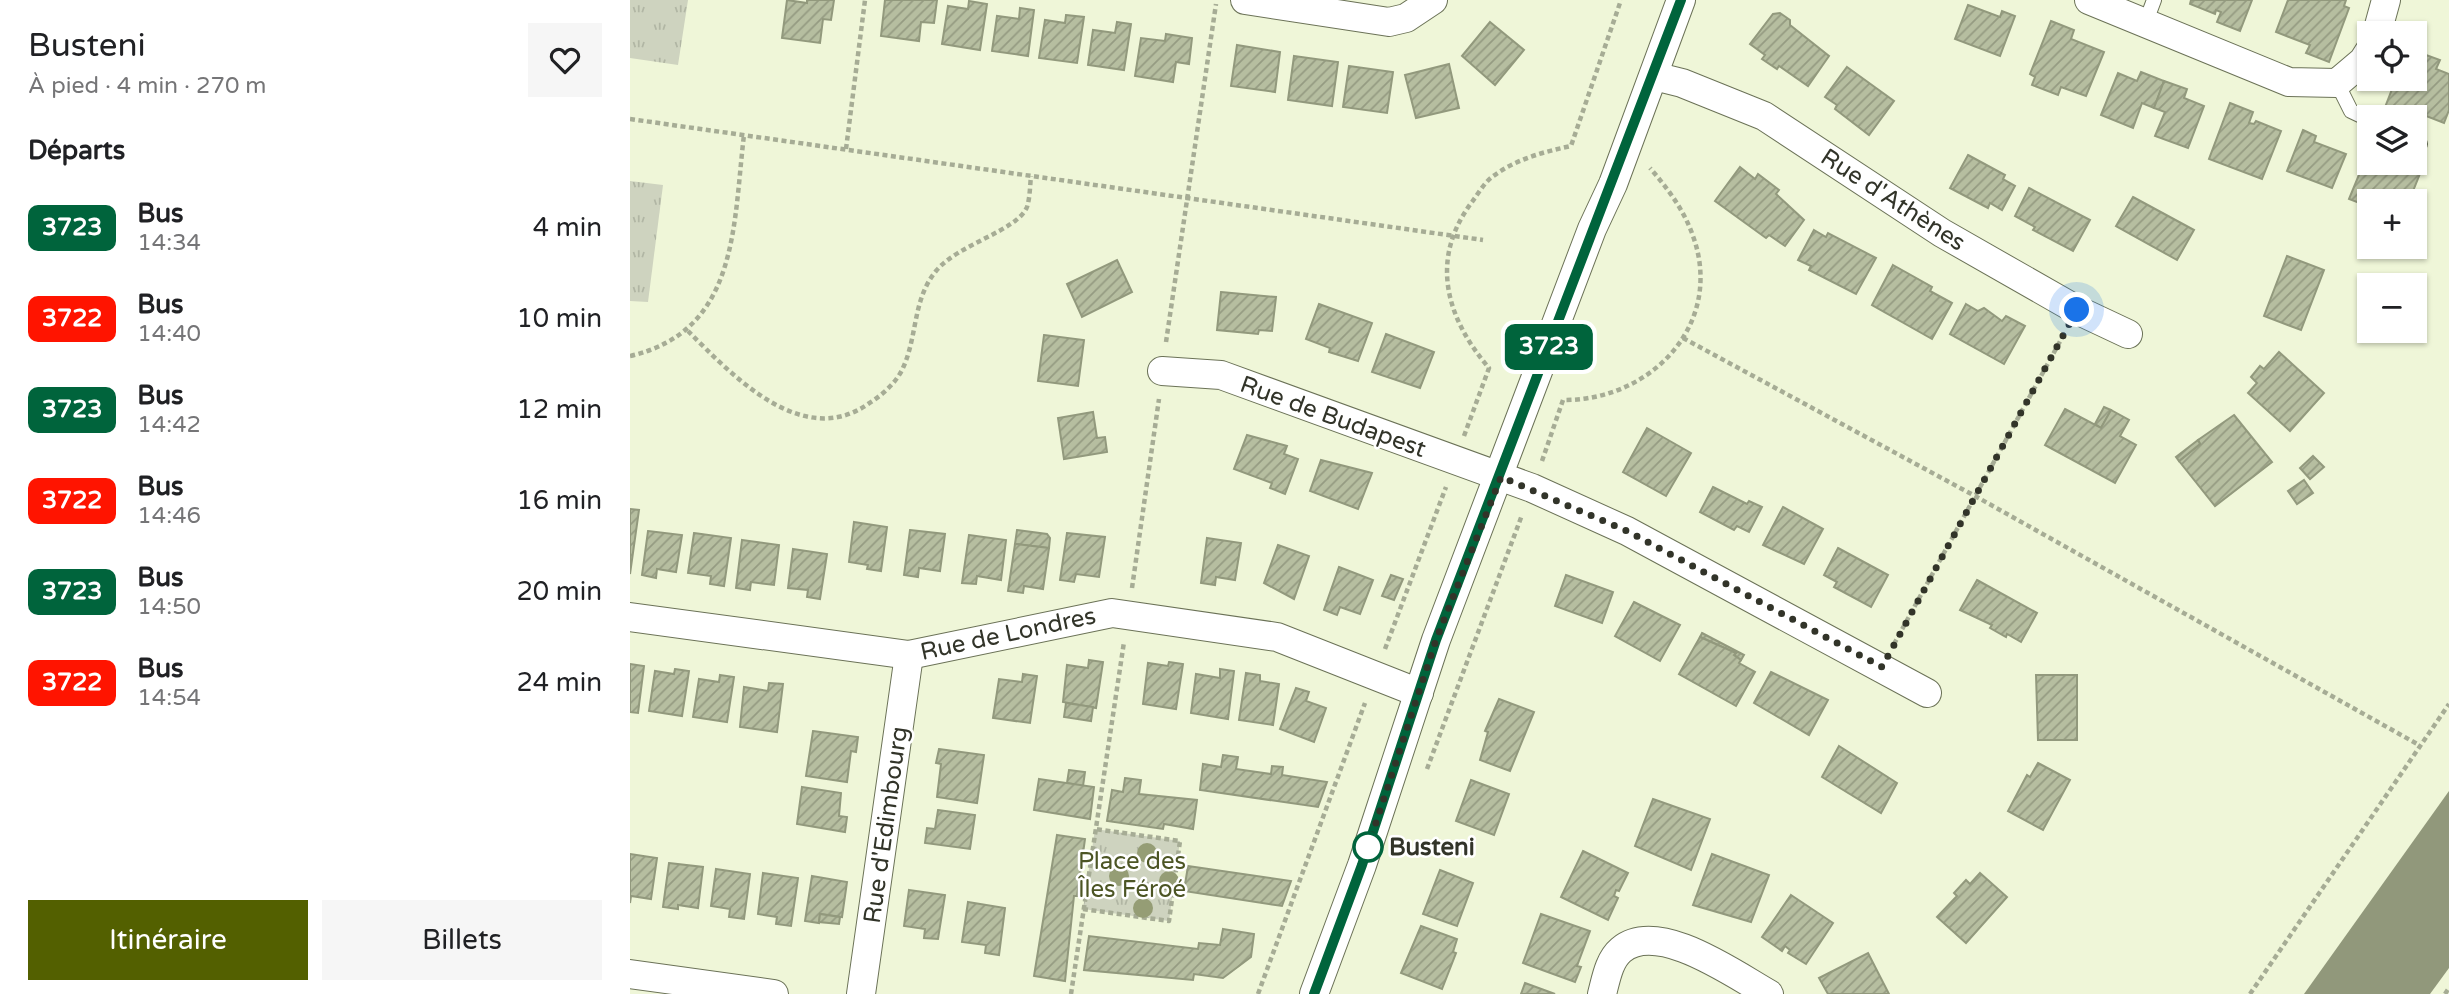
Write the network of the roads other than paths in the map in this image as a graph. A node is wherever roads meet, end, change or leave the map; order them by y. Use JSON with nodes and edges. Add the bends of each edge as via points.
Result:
{"nodes":[{"id":1,"x":1245,"y":0,"type":"edge"},
{"id":2,"x":1433,"y":0,"type":"edge"},
{"id":3,"x":1681,"y":0,"type":"edge"},
{"id":4,"x":2089,"y":0,"type":"edge"},
{"id":5,"x":2386,"y":0,"type":"edge"},
{"id":6,"x":2149,"y":12,"type":"edge"},
{"id":7,"x":2380,"y":21,"type":"edge"},
{"id":8,"x":2357,"y":66,"type":"edge"},
{"id":9,"x":1654,"y":76,"type":"junction"},
{"id":10,"x":2337,"y":83,"type":"junction"},
{"id":11,"x":2357,"y":114,"type":"edge"},
{"id":12,"x":2128,"y":334,"type":"dead end"},
{"id":13,"x":1163,"y":371,"type":"road end"},
{"id":14,"x":1501,"y":477,"type":"junction"},
{"id":15,"x":630,"y":617,"type":"edge"},
{"id":16,"x":909,"y":655,"type":"junction"},
{"id":17,"x":1419,"y":693,"type":"junction"},
{"id":18,"x":1927,"y":693,"type":"dead end"},
{"id":19,"x":630,"y":974,"type":"edge"},
{"id":20,"x":775,"y":994,"type":"edge"},
{"id":21,"x":861,"y":994,"type":"edge"},
{"id":22,"x":1314,"y":994,"type":"edge"},
{"id":23,"x":1602,"y":994,"type":"edge"},
{"id":24,"x":1769,"y":994,"type":"edge"}],
"edges":[{"from":1,"to":2,"type":"street","via":[[1389,22],[1406,18]]},
{"from":3,"to":9,"type":"street"},
{"from":4,"to":6,"type":"street"},
{"from":5,"to":7,"type":"street"},
{"from":6,"to":10,"type":"street","via":[[2289,82]]},
{"from":8,"to":10,"type":"street"},
{"from":9,"to":12,"type":"street","name":"Rue d'Athènes","via":[[1763,116],[1941,233]]},
{"from":9,"to":14,"type":"street"},
{"from":10,"to":11,"type":"lane"},
{"from":13,"to":14,"type":"street","name":"Rue de Budapest","via":[[1221,375]]},
{"from":14,"to":17,"type":"street"},
{"from":14,"to":18,"type":"street","name":"Rue de Budapest","via":[[1627,531]]},
{"from":15,"to":16,"type":"street","name":"Rue de Londres"},
{"from":16,"to":17,"type":"street","name":"Rue de Londres","via":[[1112,613],[1277,637]]},
{"from":16,"to":21,"type":"street","name":"Rue d'Edimbourg"},
{"from":17,"to":22,"type":"street"},
{"from":19,"to":20,"type":"street"},
{"from":23,"to":24,"type":"street","via":[[1608,969],[1621,950],[1639,941],[1657,941],[1677,945]]}]}
